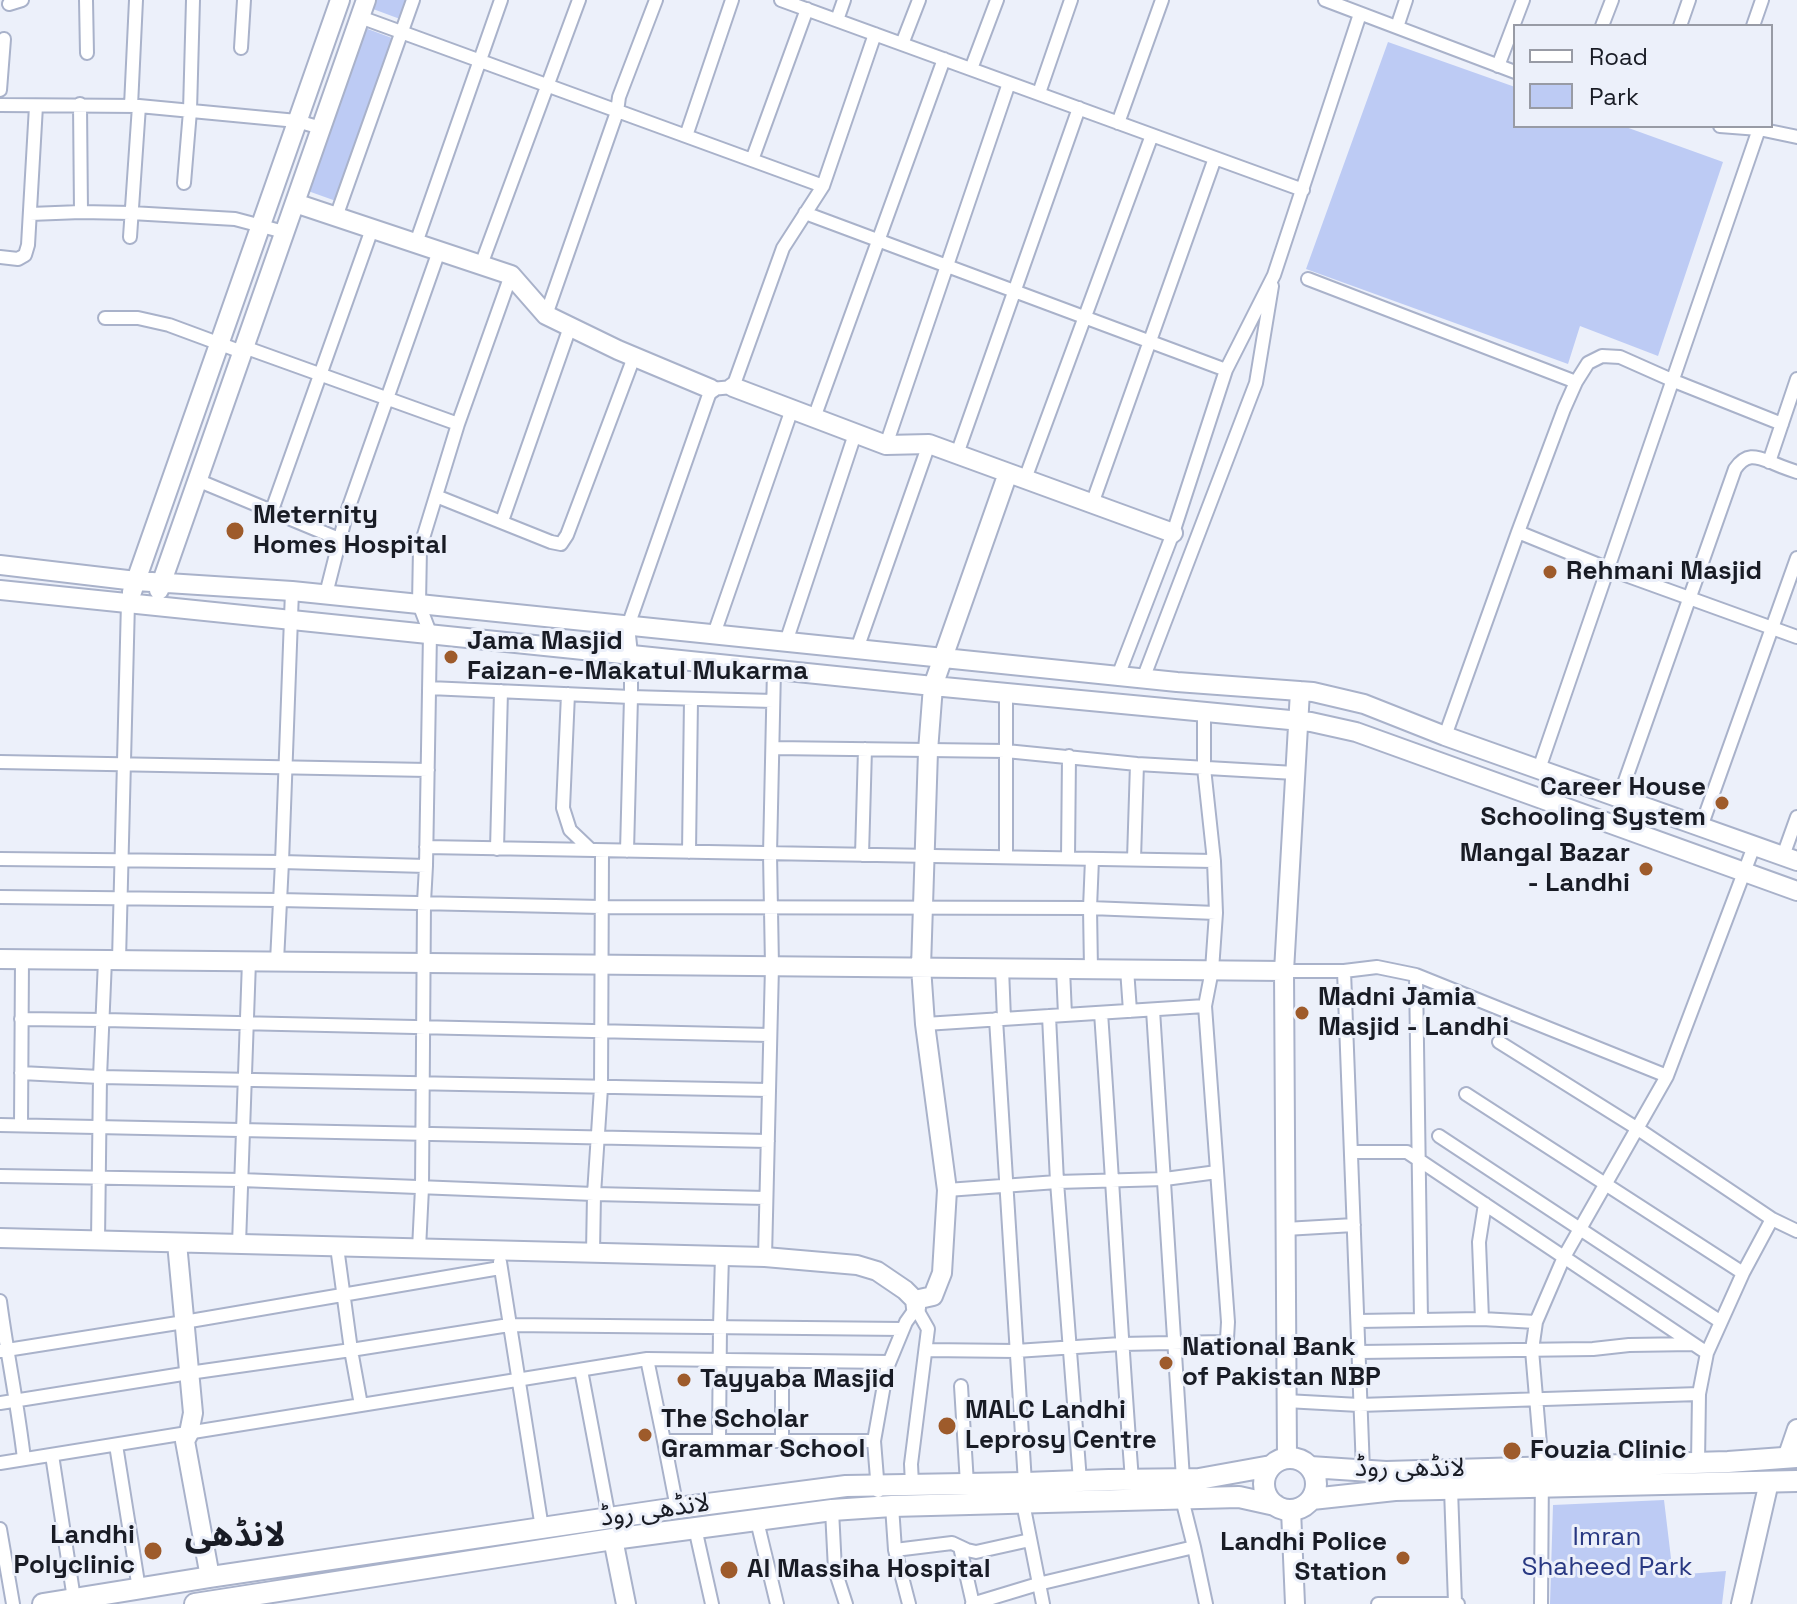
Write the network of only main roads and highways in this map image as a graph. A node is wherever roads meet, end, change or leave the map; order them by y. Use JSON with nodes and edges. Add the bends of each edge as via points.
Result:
{"nodes":[{"id":1,"x":1792,"y":1458,"type":"edge"},
{"id":2,"x":1279,"y":1462,"type":"junction"},
{"id":3,"x":1310,"y":1467,"type":"junction"},
{"id":4,"x":1542,"y":1477,"type":"junction"},
{"id":5,"x":1797,"y":1481,"type":"edge"},
{"id":6,"x":1183,"y":1489,"type":"junction"},
{"id":7,"x":1024,"y":1493,"type":"junction"},
{"id":8,"x":1312,"y":1499,"type":"junction"},
{"id":9,"x":1283,"y":1508,"type":"junction"},
{"id":10,"x":228,"y":1601,"type":"edge"},
{"id":11,"x":43,"y":1604,"type":"edge"},
{"id":12,"x":195,"y":1604,"type":"edge"}],
"edges":[{"from":1,"to":4,"type":"main road","name":"لانڈھی روڈ"},
{"from":2,"to":3,"type":"main road","via":[[1296,1459]]},
{"from":2,"to":6,"type":"main road","name":"لانڈھی روڈ","via":[[1199,1479]]},
{"from":2,"to":9,"type":"main road","via":[[1264,1482],[1269,1499]]},
{"from":3,"to":4,"type":"main road","name":"لانڈھی روڈ"},
{"from":3,"to":8,"type":"main road","via":[[1317,1483]]},
{"from":4,"to":5,"type":"main road","name":"لانڈھی روڈ"},
{"from":4,"to":8,"type":"main road","name":"لانڈھی روڈ"},
{"from":6,"to":7,"type":"main road","name":"لانڈھی روڈ"},
{"from":6,"to":7,"type":"main road","name":"لانڈھی روڈ","via":[[1132,1480],[1080,1481]]},
{"from":6,"to":9,"type":"main road","name":"لانڈھی روڈ"},
{"from":7,"to":10,"type":"main road","name":"لانڈھی روڈ","via":[[832,1510],[613,1539]]},
{"from":7,"to":11,"type":"main road","name":"لانڈھی روڈ","via":[[967,1484],[846,1486]]},
{"from":8,"to":9,"type":"main road","via":[[1299,1509]]},
{"from":10,"to":12,"type":"main road","name":"لانڈھی روڈ"}]}
